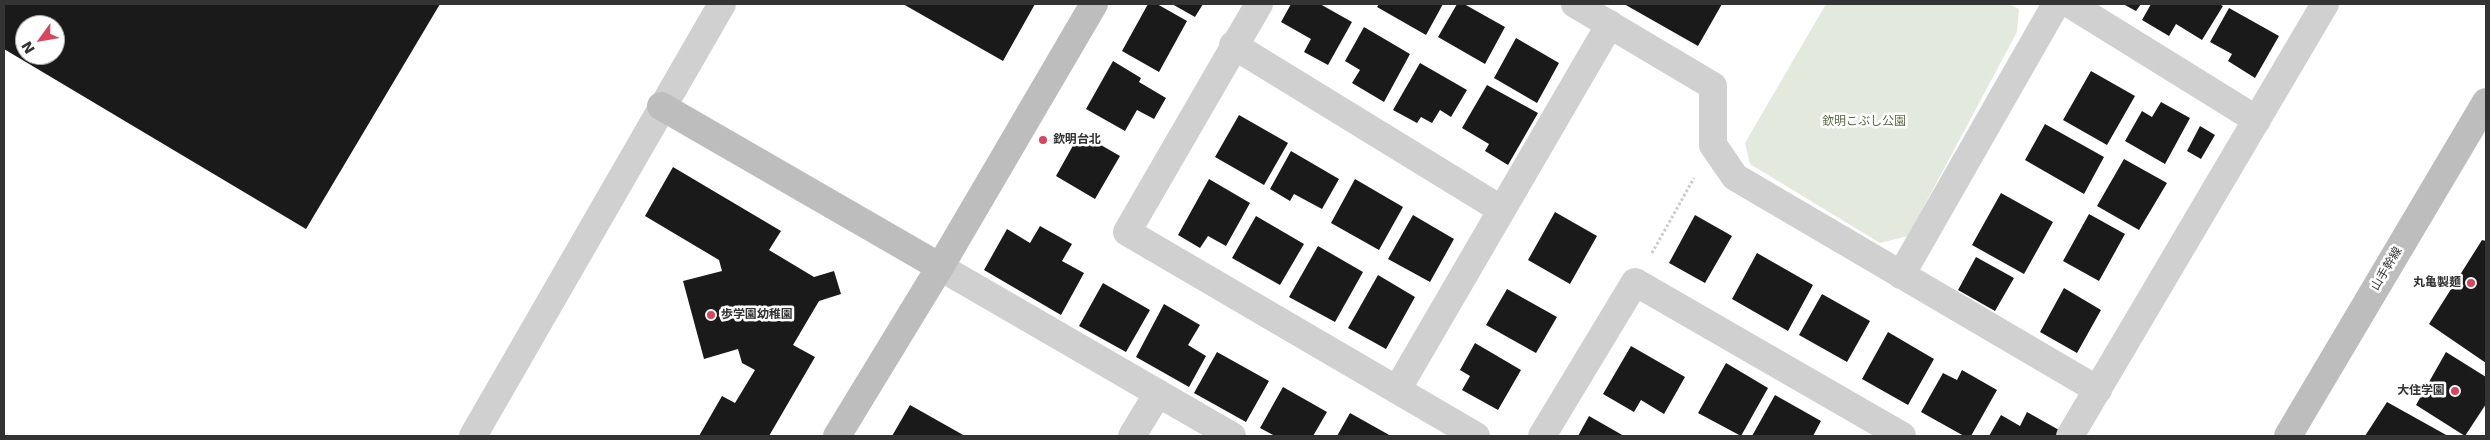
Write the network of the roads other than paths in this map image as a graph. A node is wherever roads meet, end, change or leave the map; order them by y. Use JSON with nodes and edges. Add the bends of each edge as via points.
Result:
{"nodes":[{"id":1,"x":722,"y":4,"type":"edge"},
{"id":2,"x":1094,"y":4,"type":"edge"},
{"id":3,"x":1259,"y":4,"type":"edge"},
{"id":4,"x":1575,"y":4,"type":"edge"},
{"id":5,"x":2056,"y":4,"type":"edge"},
{"id":6,"x":2070,"y":4,"type":"edge"},
{"id":7,"x":2325,"y":4,"type":"edge"},
{"id":8,"x":1610,"y":24,"type":"junction"},
{"id":9,"x":1233,"y":45,"type":"junction"},
{"id":10,"x":2486,"y":102,"type":"edge"},
{"id":11,"x":661,"y":106,"type":"junction"},
{"id":12,"x":2256,"y":120,"type":"junction"},
{"id":13,"x":1502,"y":210,"type":"junction"},
{"id":14,"x":940,"y":267,"type":"junction"},
{"id":15,"x":1901,"y":275,"type":"junction"},
{"id":16,"x":1397,"y":390,"type":"junction"},
{"id":17,"x":2098,"y":390,"type":"junction"},
{"id":18,"x":1158,"y":393,"type":"junction"},
{"id":19,"x":473,"y":436,"type":"edge"},
{"id":20,"x":837,"y":436,"type":"edge"},
{"id":21,"x":1132,"y":436,"type":"edge"},
{"id":22,"x":1232,"y":436,"type":"edge"},
{"id":23,"x":1476,"y":436,"type":"edge"},
{"id":24,"x":1542,"y":436,"type":"edge"},
{"id":25,"x":1902,"y":436,"type":"edge"},
{"id":26,"x":2070,"y":436,"type":"edge"},
{"id":27,"x":2288,"y":436,"type":"edge"}],
"edges":[{"from":1,"to":11,"type":"street"},
{"from":2,"to":14,"type":"street"},
{"from":3,"to":9,"type":"street"},
{"from":4,"to":8,"type":"street"},
{"from":5,"to":15,"type":"street"},
{"from":6,"to":12,"type":"street"},
{"from":7,"to":12,"type":"street"},
{"from":8,"to":13,"type":"street"},
{"from":8,"to":15,"type":"street","via":[[1713,86],[1713,145],[1735,177]]},
{"from":9,"to":13,"type":"street"},
{"from":9,"to":16,"type":"street","via":[[1127,232]]},
{"from":10,"to":27,"type":"street","name":"山手幹線"},
{"from":11,"to":14,"type":"street"},
{"from":11,"to":19,"type":"street"},
{"from":12,"to":17,"type":"street"},
{"from":13,"to":16,"type":"street"},
{"from":14,"to":18,"type":"street"},
{"from":14,"to":20,"type":"street"},
{"from":15,"to":17,"type":"street"},
{"from":16,"to":23,"type":"street"},
{"from":17,"to":26,"type":"street"},
{"from":18,"to":21,"type":"street"},
{"from":18,"to":22,"type":"street"},
{"from":24,"to":25,"type":"street","via":[[1635,282]]}]}
